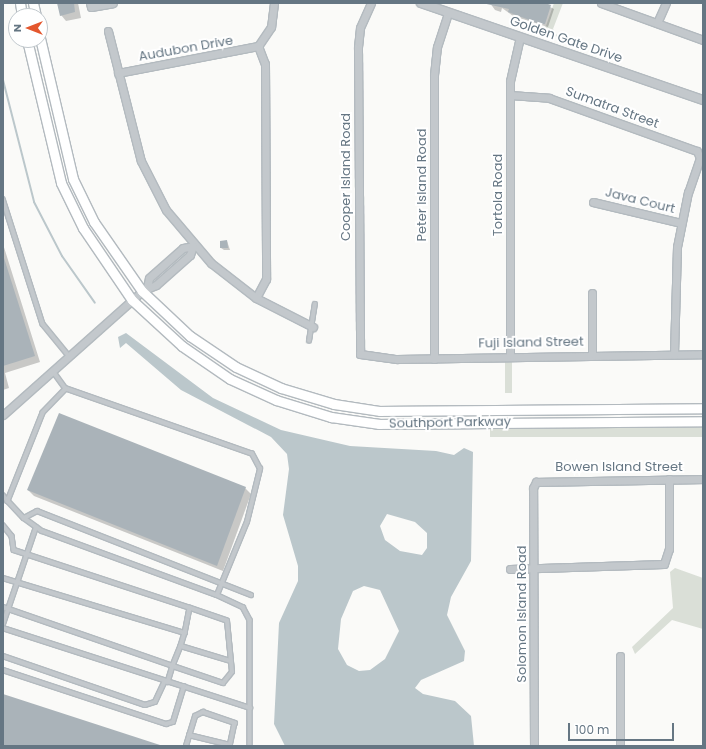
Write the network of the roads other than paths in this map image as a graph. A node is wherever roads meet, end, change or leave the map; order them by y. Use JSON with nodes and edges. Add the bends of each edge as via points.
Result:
{"nodes":[{"id":1,"x":90,"y":3,"type":"edge"},
{"id":2,"x":113,"y":3,"type":"edge"},
{"id":3,"x":274,"y":3,"type":"edge"},
{"id":4,"x":371,"y":3,"type":"edge"},
{"id":5,"x":421,"y":3,"type":"edge"},
{"id":6,"x":601,"y":3,"type":"edge"},
{"id":7,"x":666,"y":3,"type":"edge"},
{"id":8,"x":448,"y":14,"type":"junction"},
{"id":9,"x":657,"y":24,"type":"junction"},
{"id":10,"x":108,"y":31,"type":"dead end"},
{"id":11,"x":520,"y":37,"type":"junction"},
{"id":12,"x":703,"y":40,"type":"edge"},
{"id":13,"x":258,"y":46,"type":"junction"},
{"id":14,"x":29,"y":48,"type":"edge"},
{"id":15,"x":42,"y":48,"type":"edge"},
{"id":16,"x":118,"y":73,"type":"junction"},
{"id":17,"x":510,"y":95,"type":"junction"},
{"id":18,"x":703,"y":100,"type":"edge"},
{"id":19,"x":3,"y":199,"type":"edge"},
{"id":20,"x":593,"y":202,"type":"dead end"},
{"id":21,"x":681,"y":223,"type":"junction"},
{"id":22,"x":193,"y":246,"type":"junction"},
{"id":23,"x":144,"y":289,"type":"junction"},
{"id":24,"x":592,"y":293,"type":"dead end"},
{"id":25,"x":256,"y":298,"type":"junction"},
{"id":26,"x":132,"y":300,"type":"junction"},
{"id":27,"x":315,"y":304,"type":"dead end"},
{"id":28,"x":313,"y":327,"type":"junction"},
{"id":29,"x":309,"y":341,"type":"dead end"},
{"id":30,"x":360,"y":354,"type":"joint"},
{"id":31,"x":510,"y":354,"type":"junction"},
{"id":32,"x":592,"y":354,"type":"junction"},
{"id":33,"x":674,"y":354,"type":"junction"},
{"id":34,"x":703,"y":354,"type":"edge"},
{"id":35,"x":69,"y":356,"type":"junction"},
{"id":36,"x":434,"y":359,"type":"junction"},
{"id":37,"x":53,"y":371,"type":"junction"},
{"id":38,"x":66,"y":389,"type":"junction"},
{"id":39,"x":703,"y":408,"type":"edge"},
{"id":40,"x":3,"y":415,"type":"edge"},
{"id":41,"x":703,"y":421,"type":"edge"},
{"id":42,"x":669,"y":479,"type":"junction"},
{"id":43,"x":703,"y":479,"type":"edge"},
{"id":44,"x":536,"y":482,"type":"joint"},
{"id":45,"x":3,"y":495,"type":"edge"},
{"id":46,"x":8,"y":501,"type":"junction"},
{"id":47,"x":24,"y":518,"type":"junction"},
{"id":48,"x":3,"y":525,"type":"edge"},
{"id":49,"x":36,"y":527,"type":"junction"},
{"id":50,"x":28,"y":554,"type":"junction"},
{"id":51,"x":510,"y":570,"type":"dead end"},
{"id":52,"x":534,"y":570,"type":"junction"},
{"id":53,"x":3,"y":578,"type":"edge"},
{"id":54,"x":17,"y":582,"type":"junction"},
{"id":55,"x":222,"y":583,"type":"junction"},
{"id":56,"x":216,"y":595,"type":"junction"},
{"id":57,"x":251,"y":595,"type":"dead end"},
{"id":58,"x":3,"y":607,"type":"edge"},
{"id":59,"x":190,"y":608,"type":"junction"},
{"id":60,"x":9,"y":609,"type":"junction"},
{"id":61,"x":3,"y":624,"type":"edge"},
{"id":62,"x":3,"y":628,"type":"edge"},
{"id":63,"x":184,"y":633,"type":"junction"},
{"id":64,"x":181,"y":646,"type":"junction"},
{"id":65,"x":3,"y":656,"type":"edge"},
{"id":66,"x":620,"y":656,"type":"dead end"},
{"id":67,"x":231,"y":661,"type":"junction"},
{"id":68,"x":174,"y":666,"type":"junction"},
{"id":69,"x":3,"y":670,"type":"edge"},
{"id":70,"x":166,"y":681,"type":"junction"},
{"id":71,"x":184,"y":687,"type":"junction"},
{"id":72,"x":250,"y":708,"type":"junction"},
{"id":73,"x":190,"y":735,"type":"junction"},
{"id":74,"x":186,"y":746,"type":"edge"},
{"id":75,"x":230,"y":746,"type":"edge"},
{"id":76,"x":250,"y":746,"type":"edge"},
{"id":77,"x":534,"y":746,"type":"edge"},
{"id":78,"x":620,"y":746,"type":"edge"}],
"edges":[{"from":1,"to":2,"type":"street","via":[[91,7]]},
{"from":3,"to":13,"type":"street","via":[[271,27]]},
{"from":4,"to":30,"type":"street","name":"Cooper Island Road","via":[[360,28],[358,48]]},
{"from":5,"to":8,"type":"street","name":"Golden Gate Drive"},
{"from":6,"to":9,"type":"street"},
{"from":7,"to":9,"type":"street"},
{"from":8,"to":11,"type":"street","name":"Golden Gate Drive"},
{"from":8,"to":36,"type":"street","name":"Peter Island Road","via":[[437,47],[434,75]]},
{"from":9,"to":12,"type":"street"},
{"from":10,"to":16,"type":"street"},
{"from":11,"to":17,"type":"street","name":"Tortola Road","via":[[511,71]]},
{"from":11,"to":18,"type":"street","name":"Golden Gate Drive"},
{"from":13,"to":16,"type":"street","name":"Audubon Drive"},
{"from":13,"to":25,"type":"street","via":[[265,64],[266,279]]},
{"from":14,"to":26,"type":"main road","name":"Southport Parkway","via":[[61,183],[94,246]]},
{"from":15,"to":23,"type":"main road","name":"Southport Parkway","via":[[73,178],[97,228]]},
{"from":16,"to":22,"type":"street","via":[[141,161],[166,210]]},
{"from":17,"to":21,"type":"street","name":"Sumatra Street","via":[[549,98],[696,151],[700,158]]},
{"from":17,"to":31,"type":"street","name":"Tortola Road"},
{"from":19,"to":35,"type":"lane","via":[[43,324]]},
{"from":20,"to":21,"type":"street","name":"Java Court"},
{"from":21,"to":33,"type":"street","via":[[674,280]]},
{"from":22,"to":23,"type":"street","via":[[183,248],[149,278]]},
{"from":22,"to":25,"type":"street"},
{"from":23,"to":26,"type":"street"},
{"from":23,"to":39,"type":"main road","name":"Southport Parkway","via":[[190,336],[236,367],[281,388],[334,404],[424,413],[518,408]]},
{"from":24,"to":32,"type":"street"},
{"from":25,"to":28,"type":"street"},
{"from":26,"to":35,"type":"street"},
{"from":26,"to":41,"type":"main road","name":"Southport Parkway","via":[[182,346],[230,379],[276,400],[331,417],[424,426],[519,421]]},
{"from":27,"to":28,"type":"lane"},
{"from":28,"to":29,"type":"lane"},
{"from":30,"to":36,"type":"street","name":"Fuji Island Street","via":[[398,359]]},
{"from":31,"to":32,"type":"street","name":"Fuji Island Street"},
{"from":31,"to":36,"type":"street","name":"Fuji Island Street"},
{"from":32,"to":33,"type":"street","name":"Fuji Island Street"},
{"from":33,"to":34,"type":"street","name":"Fuji Island Street"},
{"from":35,"to":37,"type":"street"},
{"from":37,"to":38,"type":"lane"},
{"from":37,"to":40,"type":"street"},
{"from":38,"to":46,"type":"lane","via":[[43,413]]},
{"from":38,"to":55,"type":"lane","via":[[252,454],[260,469],[247,522]]},
{"from":42,"to":43,"type":"street","name":"Bowen Island Street"},
{"from":42,"to":44,"type":"street","name":"Bowen Island Street"},
{"from":42,"to":52,"type":"street","via":[[669,548],[664,564]]},
{"from":44,"to":52,"type":"street","name":"Solomon Island Road","via":[[533,488]]},
{"from":45,"to":46,"type":"lane"},
{"from":46,"to":47,"type":"lane"},
{"from":47,"to":49,"type":"lane"},
{"from":47,"to":55,"type":"lane","via":[[37,511]]},
{"from":48,"to":50,"type":"lane","via":[[12,536],[14,550]]},
{"from":49,"to":50,"type":"lane"},
{"from":49,"to":56,"type":"lane"},
{"from":50,"to":54,"type":"lane"},
{"from":50,"to":59,"type":"lane"},
{"from":51,"to":52,"type":"street"},
{"from":52,"to":77,"type":"street","name":"Solomon Island Road"},
{"from":53,"to":54,"type":"lane"},
{"from":54,"to":60,"type":"lane"},
{"from":54,"to":63,"type":"lane"},
{"from":55,"to":56,"type":"lane"},
{"from":55,"to":57,"type":"lane"},
{"from":56,"to":72,"type":"lane","via":[[243,607],[250,620]]},
{"from":58,"to":60,"type":"lane"},
{"from":59,"to":63,"type":"lane"},
{"from":59,"to":67,"type":"lane","via":[[227,621]]},
{"from":60,"to":61,"type":"lane"},
{"from":60,"to":68,"type":"lane"},
{"from":62,"to":70,"type":"lane"},
{"from":63,"to":64,"type":"lane"},
{"from":64,"to":67,"type":"lane"},
{"from":64,"to":68,"type":"lane"},
{"from":65,"to":70,"type":"lane","via":[[145,705],[155,702]]},
{"from":66,"to":78,"type":"street"},
{"from":67,"to":68,"type":"lane","via":[[232,672],[223,683]]},
{"from":68,"to":70,"type":"lane"},
{"from":69,"to":71,"type":"lane","via":[[166,724],[173,722]]},
{"from":70,"to":71,"type":"lane"},
{"from":71,"to":72,"type":"lane"},
{"from":72,"to":76,"type":"lane"},
{"from":73,"to":74,"type":"lane"},
{"from":73,"to":75,"type":"lane"},
{"from":73,"to":75,"type":"lane","via":[[195,716],[202,712],[235,723]]}]}
